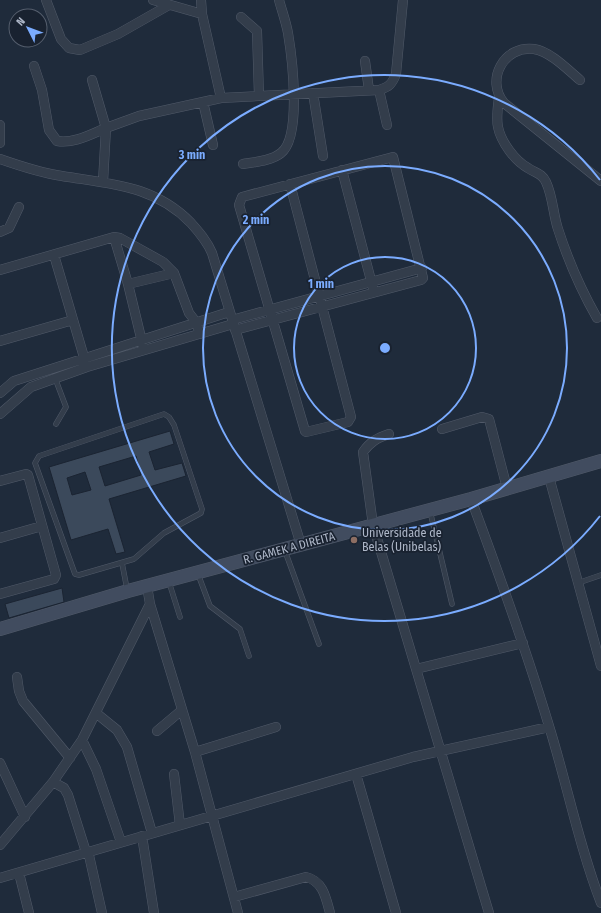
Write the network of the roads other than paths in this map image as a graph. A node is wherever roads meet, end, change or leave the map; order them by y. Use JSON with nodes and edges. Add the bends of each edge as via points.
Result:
{"nodes":[{"id":1,"x":46,"y":0,"type":"edge"},
{"id":2,"x":153,"y":0,"type":"edge"},
{"id":3,"x":201,"y":0,"type":"edge"},
{"id":4,"x":278,"y":0,"type":"edge"},
{"id":5,"x":403,"y":0,"type":"edge"},
{"id":6,"x":169,"y":5,"type":"junction"},
{"id":7,"x":202,"y":14,"type":"junction"},
{"id":8,"x":240,"y":17,"type":"dead end"},
{"id":9,"x":365,"y":61,"type":"dead end"},
{"id":10,"x":34,"y":66,"type":"dead end"},
{"id":11,"x":92,"y":80,"type":"dead end"},
{"id":12,"x":580,"y":80,"type":"dead end"},
{"id":13,"x":369,"y":90,"type":"junction"},
{"id":14,"x":379,"y":90,"type":"junction"},
{"id":15,"x":313,"y":93,"type":"junction"},
{"id":16,"x":293,"y":94,"type":"junction"},
{"id":17,"x":259,"y":96,"type":"junction"},
{"id":18,"x":499,"y":97,"type":"junction"},
{"id":19,"x":221,"y":98,"type":"junction"},
{"id":20,"x":203,"y":102,"type":"junction"},
{"id":21,"x":0,"y":125,"type":"edge"},
{"id":22,"x":387,"y":125,"type":"dead end"},
{"id":23,"x":106,"y":128,"type":"junction"},
{"id":24,"x":0,"y":143,"type":"edge"},
{"id":25,"x":212,"y":145,"type":"dead end"},
{"id":26,"x":323,"y":156,"type":"dead end"},
{"id":27,"x":0,"y":159,"type":"edge"},
{"id":28,"x":243,"y":164,"type":"dead end"},
{"id":29,"x":342,"y":170,"type":"junction"},
{"id":30,"x":601,"y":181,"type":"edge"},
{"id":31,"x":103,"y":182,"type":"junction"},
{"id":32,"x":290,"y":184,"type":"junction"},
{"id":33,"x":20,"y":207,"type":"dead end"},
{"id":34,"x":0,"y":232,"type":"edge"},
{"id":35,"x":114,"y":237,"type":"junction"},
{"id":36,"x":54,"y":255,"type":"junction"},
{"id":37,"x":422,"y":268,"type":"junction"},
{"id":38,"x":0,"y":270,"type":"edge"},
{"id":39,"x":174,"y":273,"type":"junction"},
{"id":40,"x":372,"y":282,"type":"junction"},
{"id":41,"x":128,"y":284,"type":"junction"},
{"id":42,"x":375,"y":293,"type":"junction"},
{"id":43,"x":320,"y":296,"type":"junction"},
{"id":44,"x":324,"y":307,"type":"junction"},
{"id":45,"x":270,"y":309,"type":"junction"},
{"id":46,"x":189,"y":313,"type":"junction"},
{"id":47,"x":597,"y":318,"type":"dead end"},
{"id":48,"x":73,"y":320,"type":"junction"},
{"id":49,"x":273,"y":320,"type":"junction"},
{"id":50,"x":232,"y":321,"type":"junction"},
{"id":51,"x":196,"y":322,"type":"junction"},
{"id":52,"x":186,"y":326,"type":"junction"},
{"id":53,"x":200,"y":334,"type":"junction"},
{"id":54,"x":188,"y":337,"type":"junction"},
{"id":55,"x":0,"y":341,"type":"edge"},
{"id":56,"x":141,"y":341,"type":"junction"},
{"id":57,"x":145,"y":351,"type":"junction"},
{"id":58,"x":85,"y":363,"type":"junction"},
{"id":59,"x":55,"y":378,"type":"junction"},
{"id":60,"x":0,"y":393,"type":"edge"},
{"id":61,"x":0,"y":414,"type":"edge"},
{"id":62,"x":56,"y":424,"type":"dead end"},
{"id":63,"x":442,"y":428,"type":"dead end"},
{"id":64,"x":389,"y":434,"type":"dead end"},
{"id":65,"x":601,"y":461,"type":"edge"},
{"id":66,"x":549,"y":476,"type":"junction"},
{"id":67,"x":0,"y":481,"type":"edge"},
{"id":68,"x":506,"y":488,"type":"junction"},
{"id":69,"x":471,"y":499,"type":"junction"},
{"id":70,"x":430,"y":510,"type":"junction"},
{"id":71,"x":373,"y":525,"type":"junction"},
{"id":72,"x":42,"y":526,"type":"junction"},
{"id":73,"x":0,"y":538,"type":"edge"},
{"id":74,"x":301,"y":545,"type":"junction"},
{"id":75,"x":284,"y":550,"type":"junction"},
{"id":76,"x":122,"y":563,"type":"junction"},
{"id":77,"x":198,"y":572,"type":"junction"},
{"id":78,"x":601,"y":575,"type":"edge"},
{"id":79,"x":168,"y":580,"type":"junction"},
{"id":80,"x":577,"y":583,"type":"junction"},
{"id":81,"x":147,"y":586,"type":"junction"},
{"id":82,"x":128,"y":590,"type":"junction"},
{"id":83,"x":0,"y":594,"type":"edge"},
{"id":84,"x":150,"y":604,"type":"junction"},
{"id":85,"x":452,"y":604,"type":"dead end"},
{"id":86,"x":180,"y":617,"type":"dead end"},
{"id":87,"x":0,"y":629,"type":"edge"},
{"id":88,"x":523,"y":643,"type":"junction"},
{"id":89,"x":319,"y":644,"type":"dead end"},
{"id":90,"x":249,"y":656,"type":"dead end"},
{"id":91,"x":601,"y":666,"type":"edge"},
{"id":92,"x":416,"y":669,"type":"junction"},
{"id":93,"x":17,"y":677,"type":"dead end"},
{"id":94,"x":182,"y":710,"type":"junction"},
{"id":95,"x":96,"y":713,"type":"junction"},
{"id":96,"x":276,"y":727,"type":"dead end"},
{"id":97,"x":549,"y":727,"type":"junction"},
{"id":98,"x":157,"y":731,"type":"dead end"},
{"id":99,"x":82,"y":740,"type":"junction"},
{"id":100,"x":441,"y":751,"type":"junction"},
{"id":101,"x":195,"y":752,"type":"junction"},
{"id":102,"x":70,"y":758,"type":"junction"},
{"id":103,"x":0,"y":763,"type":"edge"},
{"id":104,"x":174,"y":774,"type":"dead end"},
{"id":105,"x":356,"y":774,"type":"junction"},
{"id":106,"x":53,"y":782,"type":"junction"},
{"id":107,"x":213,"y":816,"type":"junction"},
{"id":108,"x":25,"y":817,"type":"junction"},
{"id":109,"x":180,"y":825,"type":"junction"},
{"id":110,"x":152,"y":833,"type":"junction"},
{"id":111,"x":142,"y":836,"type":"junction"},
{"id":112,"x":121,"y":842,"type":"junction"},
{"id":113,"x":0,"y":845,"type":"edge"},
{"id":114,"x":88,"y":852,"type":"junction"},
{"id":115,"x":19,"y":873,"type":"junction"},
{"id":116,"x":0,"y":878,"type":"edge"},
{"id":117,"x":234,"y":896,"type":"junction"},
{"id":118,"x":601,"y":903,"type":"edge"},
{"id":119,"x":29,"y":913,"type":"edge"},
{"id":120,"x":102,"y":913,"type":"edge"},
{"id":121,"x":154,"y":913,"type":"edge"},
{"id":122,"x":238,"y":913,"type":"edge"},
{"id":123,"x":330,"y":913,"type":"edge"},
{"id":124,"x":396,"y":913,"type":"edge"},
{"id":125,"x":489,"y":913,"type":"edge"}],
"edges":[{"from":1,"to":6,"type":"street","via":[[61,39],[69,48],[80,50],[118,34]]},
{"from":2,"to":6,"type":"street"},
{"from":3,"to":7,"type":"street"},
{"from":4,"to":16,"type":"street","via":[[288,32]]},
{"from":5,"to":14,"type":"street","via":[[396,74],[392,83]]},
{"from":6,"to":7,"type":"street"},
{"from":7,"to":19,"type":"street"},
{"from":8,"to":17,"type":"street","via":[[257,31]]},
{"from":9,"to":13,"type":"street"},
{"from":10,"to":23,"type":"street","via":[[42,90],[49,130],[57,141],[77,140]]},
{"from":11,"to":23,"type":"street"},
{"from":12,"to":18,"type":"street","via":[[546,53],[534,49],[519,50],[506,57],[500,65],[495,78]]},
{"from":13,"to":14,"type":"street"},
{"from":13,"to":15,"type":"street"},
{"from":14,"to":22,"type":"street"},
{"from":15,"to":16,"type":"street"},
{"from":15,"to":26,"type":"street"},
{"from":16,"to":17,"type":"street"},
{"from":16,"to":28,"type":"street","via":[[294,123],[286,148],[274,157]]},
{"from":17,"to":19,"type":"street"},
{"from":18,"to":30,"type":"street"},
{"from":18,"to":47,"type":"street","via":[[497,126],[500,135],[510,151],[527,168],[544,176],[557,228],[568,258]]},
{"from":19,"to":20,"type":"street"},
{"from":20,"to":23,"type":"street","via":[[139,116]]},
{"from":20,"to":25,"type":"street"},
{"from":21,"to":24,"type":"street"},
{"from":23,"to":31,"type":"street"},
{"from":27,"to":31,"type":"street","via":[[60,176]]},
{"from":29,"to":32,"type":"street"},
{"from":29,"to":37,"type":"street","via":[[389,156],[394,158]]},
{"from":29,"to":40,"type":"street"},
{"from":31,"to":50,"type":"street","via":[[149,194],[169,204],[187,219],[208,244]]},
{"from":32,"to":43,"type":"street"},
{"from":32,"to":45,"type":"street","via":[[242,196],[239,202]]},
{"from":33,"to":34,"type":"street","via":[[9,228]]},
{"from":35,"to":36,"type":"street"},
{"from":35,"to":39,"type":"street","via":[[128,241],[163,262]]},
{"from":35,"to":41,"type":"street"},
{"from":36,"to":38,"type":"street"},
{"from":36,"to":48,"type":"street"},
{"from":37,"to":40,"type":"street"},
{"from":37,"to":42,"type":"street","via":[[424,276],[421,280]]},
{"from":39,"to":41,"type":"street"},
{"from":39,"to":46,"type":"street"},
{"from":40,"to":42,"type":"street"},
{"from":40,"to":43,"type":"street"},
{"from":41,"to":56,"type":"street"},
{"from":42,"to":44,"type":"street"},
{"from":43,"to":44,"type":"street"},
{"from":43,"to":45,"type":"street"},
{"from":44,"to":49,"type":"street"},
{"from":44,"to":49,"type":"street","via":[[351,417],[348,422],[308,433],[305,431]]},
{"from":45,"to":49,"type":"street"},
{"from":45,"to":50,"type":"street"},
{"from":46,"to":51,"type":"street"},
{"from":46,"to":52,"type":"street"},
{"from":48,"to":55,"type":"street"},
{"from":48,"to":58,"type":"street"},
{"from":49,"to":50,"type":"street"},
{"from":50,"to":51,"type":"street"},
{"from":50,"to":53,"type":"street"},
{"from":50,"to":74,"type":"street"},
{"from":51,"to":52,"type":"street"},
{"from":51,"to":53,"type":"street"},
{"from":52,"to":54,"type":"street"},
{"from":52,"to":56,"type":"street"},
{"from":53,"to":54,"type":"street"},
{"from":54,"to":57,"type":"street"},
{"from":56,"to":57,"type":"street"},
{"from":56,"to":58,"type":"street"},
{"from":57,"to":58,"type":"street"},
{"from":58,"to":59,"type":"street"},
{"from":58,"to":60,"type":"street","via":[[14,381]]},
{"from":59,"to":61,"type":"street","via":[[27,389]]},
{"from":59,"to":62,"type":"lane","via":[[66,407]]},
{"from":63,"to":68,"type":"street","via":[[482,417],[489,419]]},
{"from":64,"to":71,"type":"street","via":[[377,438],[363,452]]},
{"from":65,"to":66,"type":"main road","name":"R. GAMEK A DIREITA"},
{"from":66,"to":68,"type":"main road","name":"R. GAMEK A DIREITA"},
{"from":66,"to":80,"type":"street"},
{"from":67,"to":72,"type":"street","via":[[27,474]]},
{"from":68,"to":69,"type":"main road","name":"R. GAMEK A DIREITA"},
{"from":69,"to":70,"type":"main road","name":"R. GAMEK A DIREITA"},
{"from":69,"to":88,"type":"street"},
{"from":70,"to":71,"type":"main road","name":"R. GAMEK A DIREITA"},
{"from":70,"to":85,"type":"lane"},
{"from":71,"to":74,"type":"main road","name":"R. GAMEK A DIREITA"},
{"from":71,"to":92,"type":"street"},
{"from":72,"to":73,"type":"street"},
{"from":72,"to":83,"type":"street","via":[[56,577]]},
{"from":74,"to":75,"type":"main road","name":"R. GAMEK A DIREITA"},
{"from":75,"to":77,"type":"main road","name":"R. GAMEK A DIREITA"},
{"from":75,"to":89,"type":"lane"},
{"from":76,"to":76,"type":"lane","via":[[79,575],[73,572],[35,463],[39,456],[164,414],[174,425],[202,509],[201,513],[164,533],[140,556]]},
{"from":76,"to":82,"type":"lane"},
{"from":77,"to":79,"type":"main road","name":"R. GAMEK A DIREITA"},
{"from":77,"to":90,"type":"lane","via":[[210,606],[240,629]]},
{"from":78,"to":80,"type":"lane"},
{"from":79,"to":81,"type":"main road","name":"R. GAMEK A DIREITA"},
{"from":79,"to":86,"type":"lane"},
{"from":80,"to":91,"type":"street"},
{"from":81,"to":82,"type":"main road","name":"R. GAMEK A DIREITA"},
{"from":81,"to":84,"type":"street"},
{"from":82,"to":87,"type":"main road","name":"R. GAMEK A DIREITA"},
{"from":84,"to":94,"type":"street"},
{"from":84,"to":95,"type":"street"},
{"from":88,"to":92,"type":"street"},
{"from":88,"to":97,"type":"street"},
{"from":92,"to":100,"type":"street"},
{"from":93,"to":102,"type":"street","via":[[23,701]]},
{"from":94,"to":98,"type":"street"},
{"from":94,"to":101,"type":"street"},
{"from":95,"to":99,"type":"street"},
{"from":95,"to":110,"type":"street","via":[[117,730],[127,747]]},
{"from":96,"to":101,"type":"street"},
{"from":97,"to":100,"type":"street"},
{"from":97,"to":118,"type":"street"},
{"from":99,"to":102,"type":"street"},
{"from":99,"to":112,"type":"street","via":[[96,769]]},
{"from":100,"to":105,"type":"street"},
{"from":100,"to":125,"type":"street"},
{"from":101,"to":107,"type":"street"},
{"from":102,"to":106,"type":"street"},
{"from":103,"to":108,"type":"street"},
{"from":104,"to":109,"type":"street"},
{"from":105,"to":107,"type":"street"},
{"from":105,"to":124,"type":"street"},
{"from":106,"to":108,"type":"street"},
{"from":106,"to":114,"type":"street","via":[[64,788],[68,795]]},
{"from":107,"to":109,"type":"street"},
{"from":107,"to":117,"type":"street"},
{"from":108,"to":113,"type":"street"},
{"from":109,"to":110,"type":"street"},
{"from":110,"to":111,"type":"street"},
{"from":111,"to":112,"type":"street"},
{"from":111,"to":121,"type":"street"},
{"from":112,"to":114,"type":"street"},
{"from":114,"to":115,"type":"street"},
{"from":114,"to":120,"type":"street"},
{"from":115,"to":116,"type":"street"},
{"from":115,"to":119,"type":"street"},
{"from":117,"to":122,"type":"street"},
{"from":117,"to":123,"type":"street","via":[[306,876],[316,880],[320,885]]}]}
